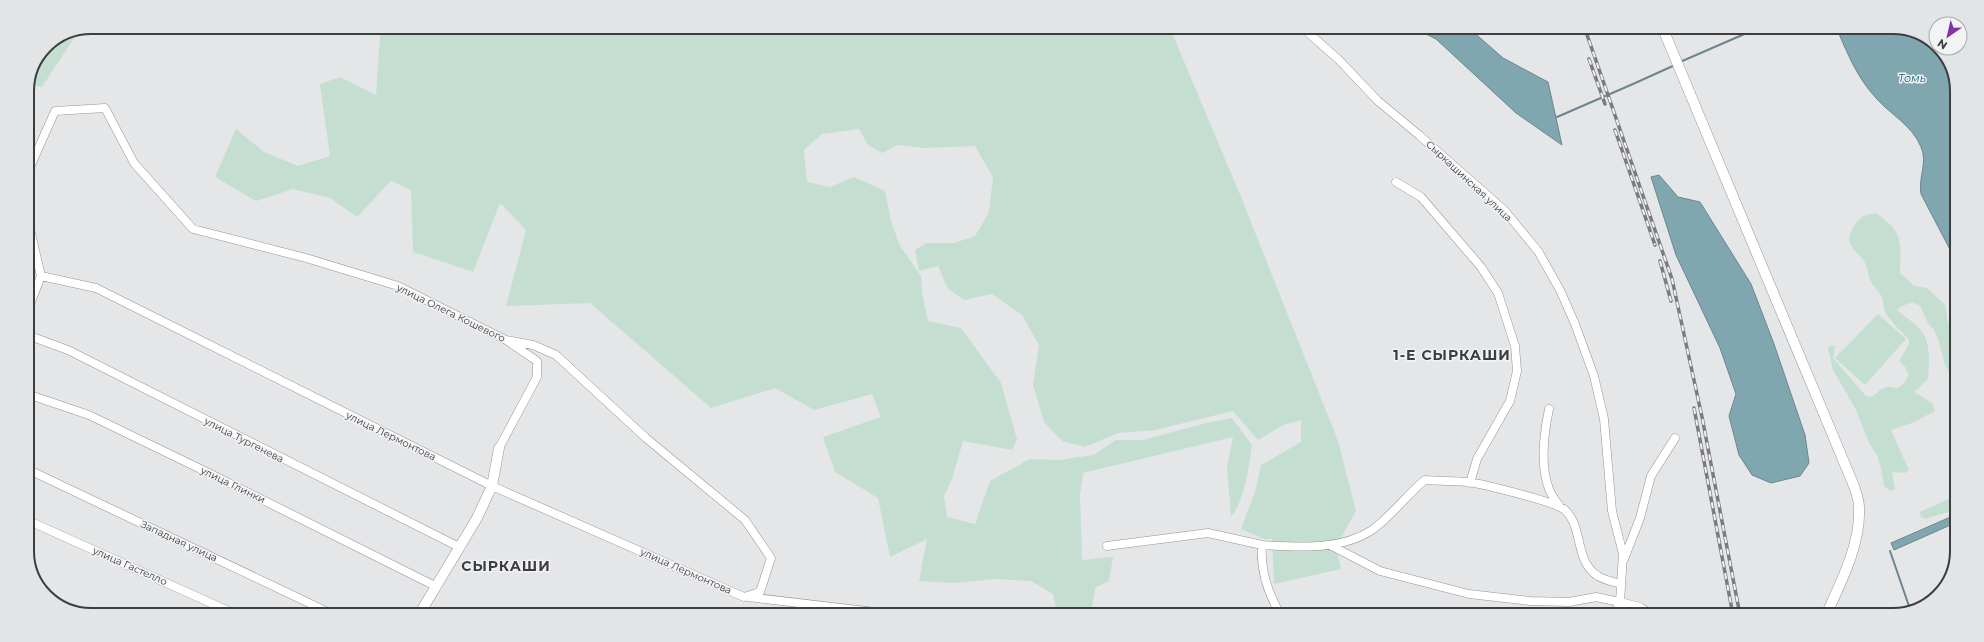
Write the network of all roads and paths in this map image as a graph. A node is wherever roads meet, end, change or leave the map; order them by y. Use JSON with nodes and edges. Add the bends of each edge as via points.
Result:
{"nodes":[{"id":1,"x":1311,"y":34,"type":"edge"},
{"id":2,"x":1665,"y":34,"type":"edge"},
{"id":3,"x":34,"y":158,"type":"edge"},
{"id":4,"x":1396,"y":182,"type":"dead end"},
{"id":5,"x":34,"y":248,"type":"edge"},
{"id":6,"x":40,"y":276,"type":"junction"},
{"id":7,"x":34,"y":293,"type":"edge"},
{"id":8,"x":34,"y":338,"type":"edge"},
{"id":9,"x":506,"y":340,"type":"junction"},
{"id":10,"x":34,"y":396,"type":"edge"},
{"id":11,"x":1548,"y":409,"type":"dead end"},
{"id":12,"x":1675,"y":438,"type":"dead end"},
{"id":13,"x":499,"y":448,"type":"joint"},
{"id":14,"x":34,"y":472,"type":"edge"},
{"id":15,"x":1470,"y":482,"type":"junction"},
{"id":16,"x":492,"y":486,"type":"junction"},
{"id":17,"x":1559,"y":506,"type":"junction"},
{"id":18,"x":34,"y":523,"type":"edge"},
{"id":19,"x":1262,"y":545,"type":"junction"},
{"id":20,"x":1330,"y":545,"type":"junction"},
{"id":21,"x":1107,"y":546,"type":"dead end"},
{"id":22,"x":460,"y":547,"type":"junction"},
{"id":23,"x":1623,"y":564,"type":"junction"},
{"id":24,"x":1621,"y":584,"type":"junction"},
{"id":25,"x":435,"y":586,"type":"junction"},
{"id":26,"x":760,"y":592,"type":"joint"},
{"id":27,"x":744,"y":597,"type":"junction"},
{"id":28,"x":1620,"y":602,"type":"junction"},
{"id":29,"x":222,"y":608,"type":"edge"},
{"id":30,"x":319,"y":608,"type":"edge"},
{"id":31,"x":423,"y":608,"type":"edge"},
{"id":32,"x":840,"y":608,"type":"edge"},
{"id":33,"x":1277,"y":608,"type":"edge"},
{"id":34,"x":1617,"y":608,"type":"edge"},
{"id":35,"x":1642,"y":608,"type":"edge"},
{"id":36,"x":1829,"y":608,"type":"edge"}],
"edges":[{"from":1,"to":23,"type":"street","name":"Сыркашинская улица","via":[[1378,101],[1504,210],[1538,251],[1560,290],[1594,376],[1604,419],[1612,511],[1623,554]]},
{"from":2,"to":36,"type":"street","via":[[1856,492],[1859,505],[1855,542]]},
{"from":3,"to":9,"type":"street","name":"улица Олега Кошевого","via":[[55,111],[105,108],[134,163],[193,230],[306,258],[398,286]]},
{"from":4,"to":15,"type":"street","via":[[1420,198],[1481,267],[1498,293],[1515,346],[1517,371],[1510,401],[1477,459]]},
{"from":5,"to":6,"type":"street"},
{"from":6,"to":7,"type":"street"},
{"from":6,"to":16,"type":"street","name":"улица Лермонтова","via":[[96,288]]},
{"from":8,"to":22,"type":"street","name":"улица Тургенева","via":[[68,350]]},
{"from":9,"to":13,"type":"street","via":[[537,361],[537,377]]},
{"from":9,"to":26,"type":"street","name":"улица Олега Кошевого","via":[[533,345],[556,355],[646,438],[745,520],[771,558]]},
{"from":10,"to":25,"type":"street","name":"улица Глинки","via":[[89,415]]},
{"from":11,"to":17,"type":"street","via":[[1543,434],[1546,475],[1549,490]]},
{"from":12,"to":23,"type":"street","via":[[1651,476],[1640,518]]},
{"from":13,"to":16,"type":"street"},
{"from":14,"to":30,"type":"street","name":"Западная улица"},
{"from":15,"to":17,"type":"street","via":[[1549,501]]},
{"from":15,"to":20,"type":"street","via":[[1426,480],[1371,530],[1350,541]]},
{"from":16,"to":22,"type":"street"},
{"from":16,"to":27,"type":"street","name":"улица Лермонтова"},
{"from":17,"to":24,"type":"street","via":[[1572,517],[1586,564],[1598,577]]},
{"from":18,"to":29,"type":"street","name":"улица Гастелло"},
{"from":19,"to":20,"type":"street"},
{"from":19,"to":21,"type":"street","via":[[1208,533]]},
{"from":19,"to":33,"type":"street","via":[[1261,561],[1268,588]]},
{"from":20,"to":28,"type":"street","via":[[1380,571],[1470,594],[1530,601],[1569,602],[1596,597]]},
{"from":22,"to":25,"type":"street"},
{"from":23,"to":24,"type":"street","name":"Сыркашинская улица"},
{"from":24,"to":28,"type":"street","name":"Сыркашинская улица"},
{"from":25,"to":31,"type":"street"},
{"from":26,"to":27,"type":"street","name":"улица Лермонтова"},
{"from":27,"to":32,"type":"street","name":"улица Лермонтова"},
{"from":28,"to":34,"type":"street"},
{"from":28,"to":35,"type":"street"}]}
